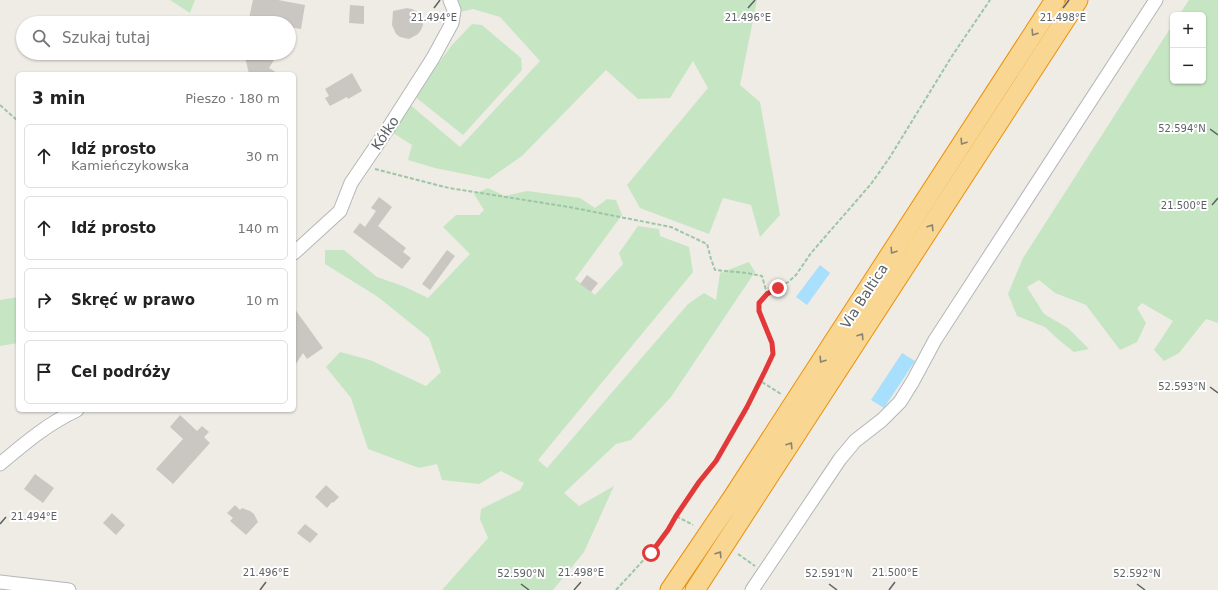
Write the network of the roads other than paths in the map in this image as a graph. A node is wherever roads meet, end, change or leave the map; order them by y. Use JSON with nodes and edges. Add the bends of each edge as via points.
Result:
{"nodes":[{"id":1,"x":450,"y":0,"type":"edge"},
{"id":2,"x":1055,"y":0,"type":"edge"},
{"id":3,"x":1078,"y":0,"type":"edge"},
{"id":4,"x":1156,"y":0,"type":"edge"},
{"id":5,"x":296,"y":251,"type":"edge"},
{"id":6,"x":72,"y":412,"type":"edge"},
{"id":7,"x":0,"y":464,"type":"edge"},
{"id":8,"x":0,"y":582,"type":"edge"},
{"id":9,"x":69,"y":590,"type":"edge"},
{"id":10,"x":670,"y":590,"type":"edge"},
{"id":11,"x":695,"y":590,"type":"edge"},
{"id":12,"x":752,"y":590,"type":"edge"}],
"edges":[{"from":1,"to":5,"type":"street","name":"Kółko","via":[[454,10],[452,23],[433,58],[352,182],[340,211]]},
{"from":2,"to":10,"type":"highway","name":"Via Baltica","one_way":true},
{"from":11,"to":3,"type":"highway","name":"Via Baltica","one_way":true},
{"from":4,"to":12,"type":"street","via":[[935,340],[900,402],[855,441],[840,459]]},
{"from":6,"to":7,"type":"street","via":[[31,437]]},
{"from":8,"to":9,"type":"street"}]}
